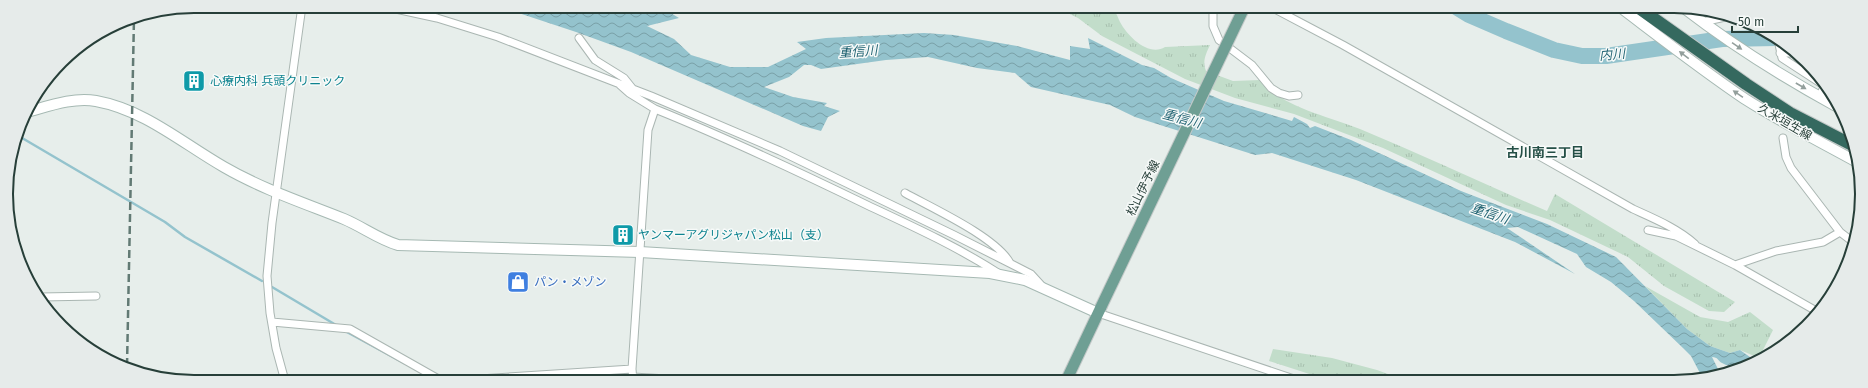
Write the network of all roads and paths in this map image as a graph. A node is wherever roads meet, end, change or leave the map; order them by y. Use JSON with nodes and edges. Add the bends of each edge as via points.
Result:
{"nodes":[{"id":1,"x":301,"y":13,"type":"edge"},
{"id":2,"x":414,"y":13,"type":"edge"},
{"id":3,"x":1213,"y":13,"type":"edge"},
{"id":4,"x":1242,"y":13,"type":"edge"},
{"id":5,"x":1282,"y":13,"type":"edge"},
{"id":6,"x":1627,"y":13,"type":"edge"},
{"id":7,"x":1646,"y":13,"type":"edge"},
{"id":8,"x":1692,"y":14,"type":"edge"},
{"id":9,"x":1719,"y":18,"type":"edge"},
{"id":10,"x":1705,"y":24,"type":"junction"},
{"id":11,"x":579,"y":38,"type":"dead end"},
{"id":12,"x":1779,"y":47,"type":"edge"},
{"id":13,"x":1780,"y":52,"type":"junction"},
{"id":14,"x":1787,"y":53,"type":"edge"},
{"id":15,"x":1813,"y":78,"type":"edge"},
{"id":16,"x":618,"y":83,"type":"junction"},
{"id":17,"x":632,"y":88,"type":"junction"},
{"id":18,"x":1822,"y":91,"type":"edge"},
{"id":19,"x":1298,"y":95,"type":"dead end"},
{"id":20,"x":1819,"y":97,"type":"junction"},
{"id":21,"x":1830,"y":103,"type":"edge"},
{"id":22,"x":655,"y":109,"type":"junction"},
{"id":23,"x":34,"y":110,"type":"edge"},
{"id":24,"x":1783,"y":138,"type":"dead end"},
{"id":25,"x":1847,"y":143,"type":"edge"},
{"id":26,"x":1852,"y":159,"type":"edge"},
{"id":27,"x":276,"y":192,"type":"junction"},
{"id":28,"x":905,"y":193,"type":"dead end"},
{"id":29,"x":1648,"y":230,"type":"dead end"},
{"id":30,"x":1840,"y":232,"type":"junction"},
{"id":31,"x":1849,"y":239,"type":"edge"},
{"id":32,"x":1695,"y":244,"type":"junction"},
{"id":33,"x":640,"y":252,"type":"junction"},
{"id":34,"x":1010,"y":263,"type":"junction"},
{"id":35,"x":1734,"y":265,"type":"junction"},
{"id":36,"x":1000,"y":274,"type":"junction"},
{"id":37,"x":1044,"y":289,"type":"junction"},
{"id":38,"x":96,"y":296,"type":"dead end"},
{"id":39,"x":45,"y":297,"type":"edge"},
{"id":40,"x":1813,"y":309,"type":"edge"},
{"id":41,"x":1100,"y":310,"type":"junction"},
{"id":42,"x":272,"y":322,"type":"junction"},
{"id":43,"x":632,"y":369,"type":"junction"},
{"id":44,"x":284,"y":375,"type":"edge"},
{"id":45,"x":431,"y":375,"type":"edge"},
{"id":46,"x":540,"y":375,"type":"edge"},
{"id":47,"x":633,"y":375,"type":"edge"},
{"id":48,"x":1069,"y":375,"type":"edge"},
{"id":49,"x":1283,"y":375,"type":"edge"}],
"edges":[{"from":1,"to":27,"type":"street"},
{"from":2,"to":16,"type":"street","via":[[498,37]]},
{"from":3,"to":19,"type":"street","via":[[1214,33],[1219,40],[1252,65],[1271,88],[1289,96]]},
{"from":4,"to":41,"type":"main road","name":"松山伊予線","bridge":true},
{"from":5,"to":32,"type":"street","via":[[1633,209],[1653,217]]},
{"from":26,"to":6,"type":"street","name":"久米垣生線","one_way":true,"via":[[1782,122],[1715,79]]},
{"from":7,"to":25,"type":"highway","via":[[1790,113]]},
{"from":8,"to":10,"type":"street"},
{"from":9,"to":10,"type":"street"},
{"from":10,"to":20,"type":"street","one_way":true,"via":[[1767,67]]},
{"from":11,"to":17,"type":"street","via":[[595,60],[624,78]]},
{"from":12,"to":13,"type":"street"},
{"from":13,"to":14,"type":"street"},
{"from":13,"to":15,"type":"street","via":[[1782,58]]},
{"from":16,"to":17,"type":"street"},
{"from":16,"to":22,"type":"street","via":[[629,94]]},
{"from":17,"to":34,"type":"street","via":[[780,151]]},
{"from":18,"to":20,"type":"street"},
{"from":20,"to":21,"type":"street"},
{"from":22,"to":33,"type":"street","via":[[648,130]]},
{"from":22,"to":36,"type":"street","via":[[854,198],[967,253]]},
{"from":23,"to":27,"type":"street","via":[[76,100],[108,104],[157,124],[225,167]]},
{"from":24,"to":30,"type":"street","via":[[1791,168]]},
{"from":27,"to":33,"type":"street","via":[[346,220],[398,246]]},
{"from":27,"to":42,"type":"street","via":[[267,276]]},
{"from":28,"to":34,"type":"street","via":[[987,240],[1006,256]]},
{"from":29,"to":32,"type":"street","via":[[1676,236]]},
{"from":30,"to":31,"type":"street"},
{"from":30,"to":35,"type":"street","via":[[1824,242],[1776,251]]},
{"from":32,"to":35,"type":"street"},
{"from":33,"to":36,"type":"street"},
{"from":33,"to":43,"type":"street"},
{"from":34,"to":37,"type":"street","via":[[1031,274]]},
{"from":35,"to":40,"type":"street"},
{"from":36,"to":37,"type":"street","via":[[1025,280]]},
{"from":37,"to":41,"type":"street"},
{"from":38,"to":39,"type":"street"},
{"from":41,"to":48,"type":"main road","name":"松山伊予線"},
{"from":41,"to":49,"type":"street"},
{"from":42,"to":44,"type":"street"},
{"from":42,"to":45,"type":"street","via":[[350,329]]},
{"from":43,"to":46,"type":"street"},
{"from":43,"to":47,"type":"street"}]}
